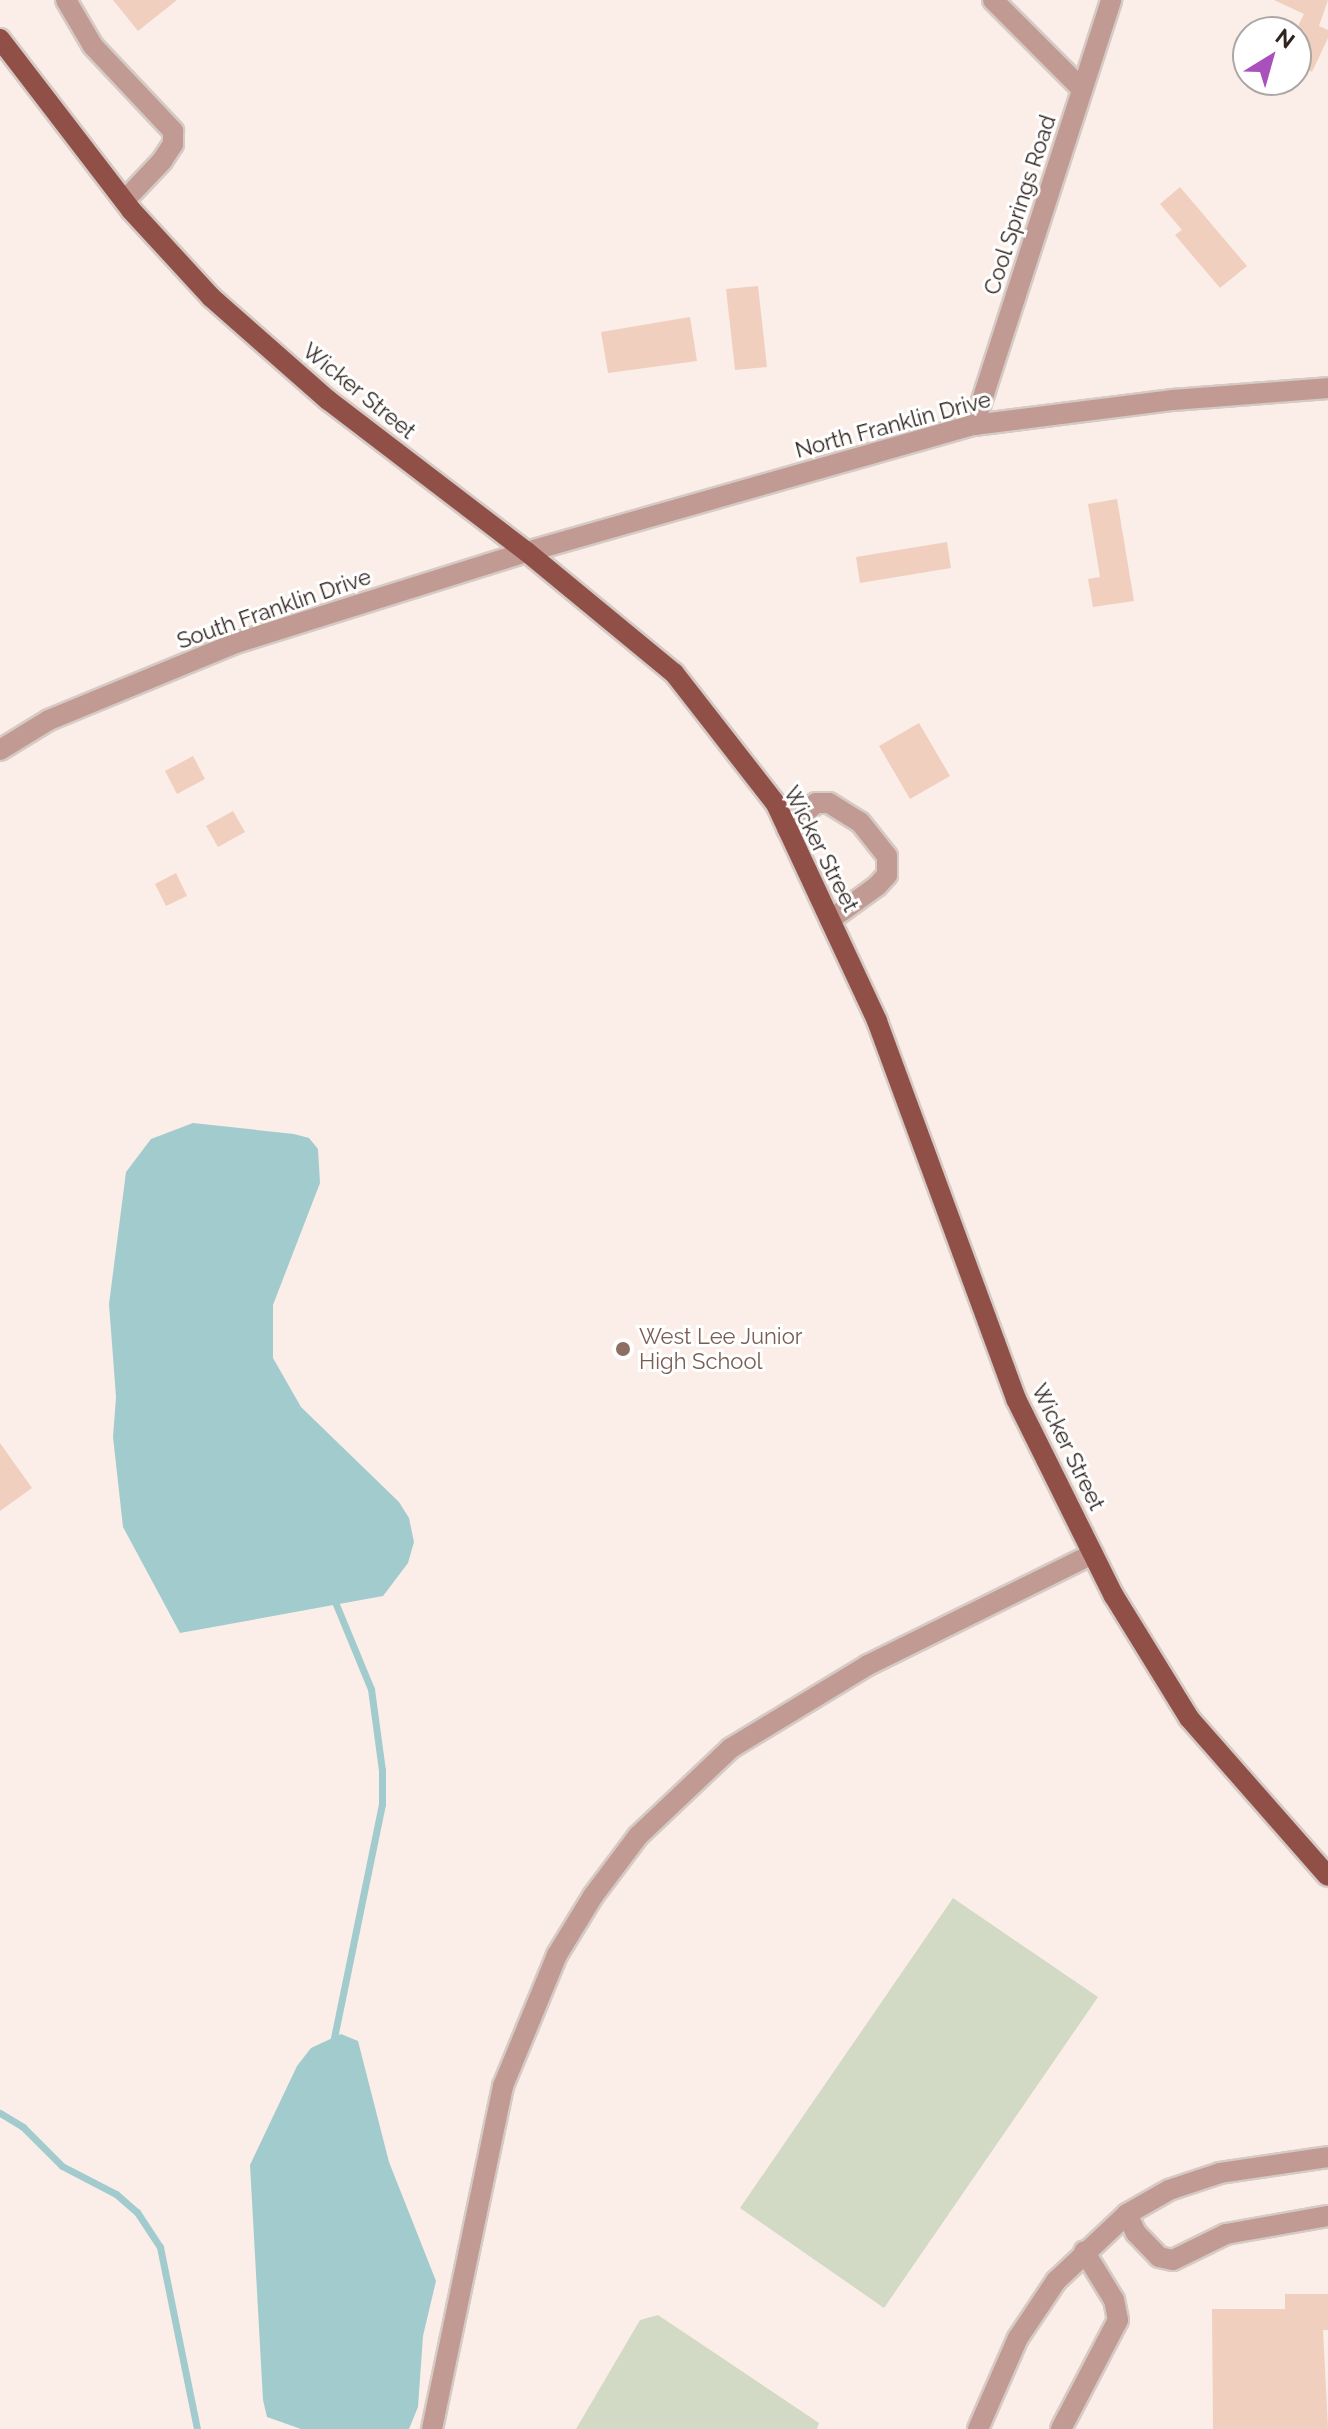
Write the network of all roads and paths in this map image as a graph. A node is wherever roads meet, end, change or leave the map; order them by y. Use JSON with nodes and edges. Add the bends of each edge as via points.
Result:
{"nodes":[{"id":1,"x":66,"y":0,"type":"edge"},
{"id":2,"x":993,"y":0,"type":"edge"},
{"id":3,"x":1111,"y":0,"type":"edge"},
{"id":4,"x":0,"y":39,"type":"edge"},
{"id":5,"x":1082,"y":89,"type":"junction"},
{"id":6,"x":124,"y":201,"type":"junction"},
{"id":7,"x":1328,"y":388,"type":"edge"},
{"id":8,"x":974,"y":425,"type":"junction"},
{"id":9,"x":527,"y":552,"type":"junction"},
{"id":10,"x":0,"y":750,"type":"edge"},
{"id":11,"x":787,"y":829,"type":"junction"},
{"id":12,"x":830,"y":920,"type":"junction"},
{"id":13,"x":1093,"y":1554,"type":"junction"},
{"id":14,"x":1328,"y":1876,"type":"edge"},
{"id":15,"x":1328,"y":2157,"type":"edge"},
{"id":16,"x":1127,"y":2214,"type":"junction"},
{"id":17,"x":1328,"y":2216,"type":"edge"},
{"id":18,"x":1084,"y":2251,"type":"junction"},
{"id":19,"x":432,"y":2429,"type":"edge"},
{"id":20,"x":978,"y":2429,"type":"edge"},
{"id":21,"x":1061,"y":2429,"type":"edge"}],
"edges":[{"from":1,"to":6,"type":"street","via":[[93,46],[173,131],[173,144],[162,161]]},
{"from":2,"to":5,"type":"street"},
{"from":3,"to":5,"type":"street","name":"Cool Springs Road"},
{"from":4,"to":6,"type":"main road","name":"Wicker Street"},
{"from":5,"to":8,"type":"street","name":"Cool Springs Road"},
{"from":6,"to":9,"type":"main road","name":"Wicker Street","via":[[211,297],[328,400]]},
{"from":7,"to":8,"type":"street","name":"North Franklin Drive","via":[[1173,400]]},
{"from":8,"to":9,"type":"street","name":"North Franklin Drive"},
{"from":9,"to":10,"type":"street","name":"South Franklin Drive","via":[[236,643],[49,720]]},
{"from":9,"to":11,"type":"main road","name":"Wicker Street","via":[[674,673],[776,804]]},
{"from":11,"to":12,"type":"main road","name":"Wicker Street"},
{"from":11,"to":12,"type":"street","via":[[816,803],[829,803],[860,822],[887,856],[887,875]]},
{"from":12,"to":13,"type":"main road","name":"Wicker Street","via":[[877,1021],[1016,1399]]},
{"from":13,"to":14,"type":"main road","name":"Wicker Street","via":[[1189,1718]]},
{"from":13,"to":19,"type":"street","via":[[868,1665],[731,1748],[638,1836],[557,1955],[503,2086]]},
{"from":15,"to":16,"type":"street","via":[[1220,2173],[1169,2190]]},
{"from":16,"to":17,"type":"street","via":[[1136,2233],[1159,2257],[1173,2260],[1226,2234]]},
{"from":16,"to":18,"type":"street"},
{"from":18,"to":20,"type":"street","via":[[1056,2281],[1018,2338]]},
{"from":18,"to":21,"type":"street","via":[[1114,2300],[1118,2320]]}]}
